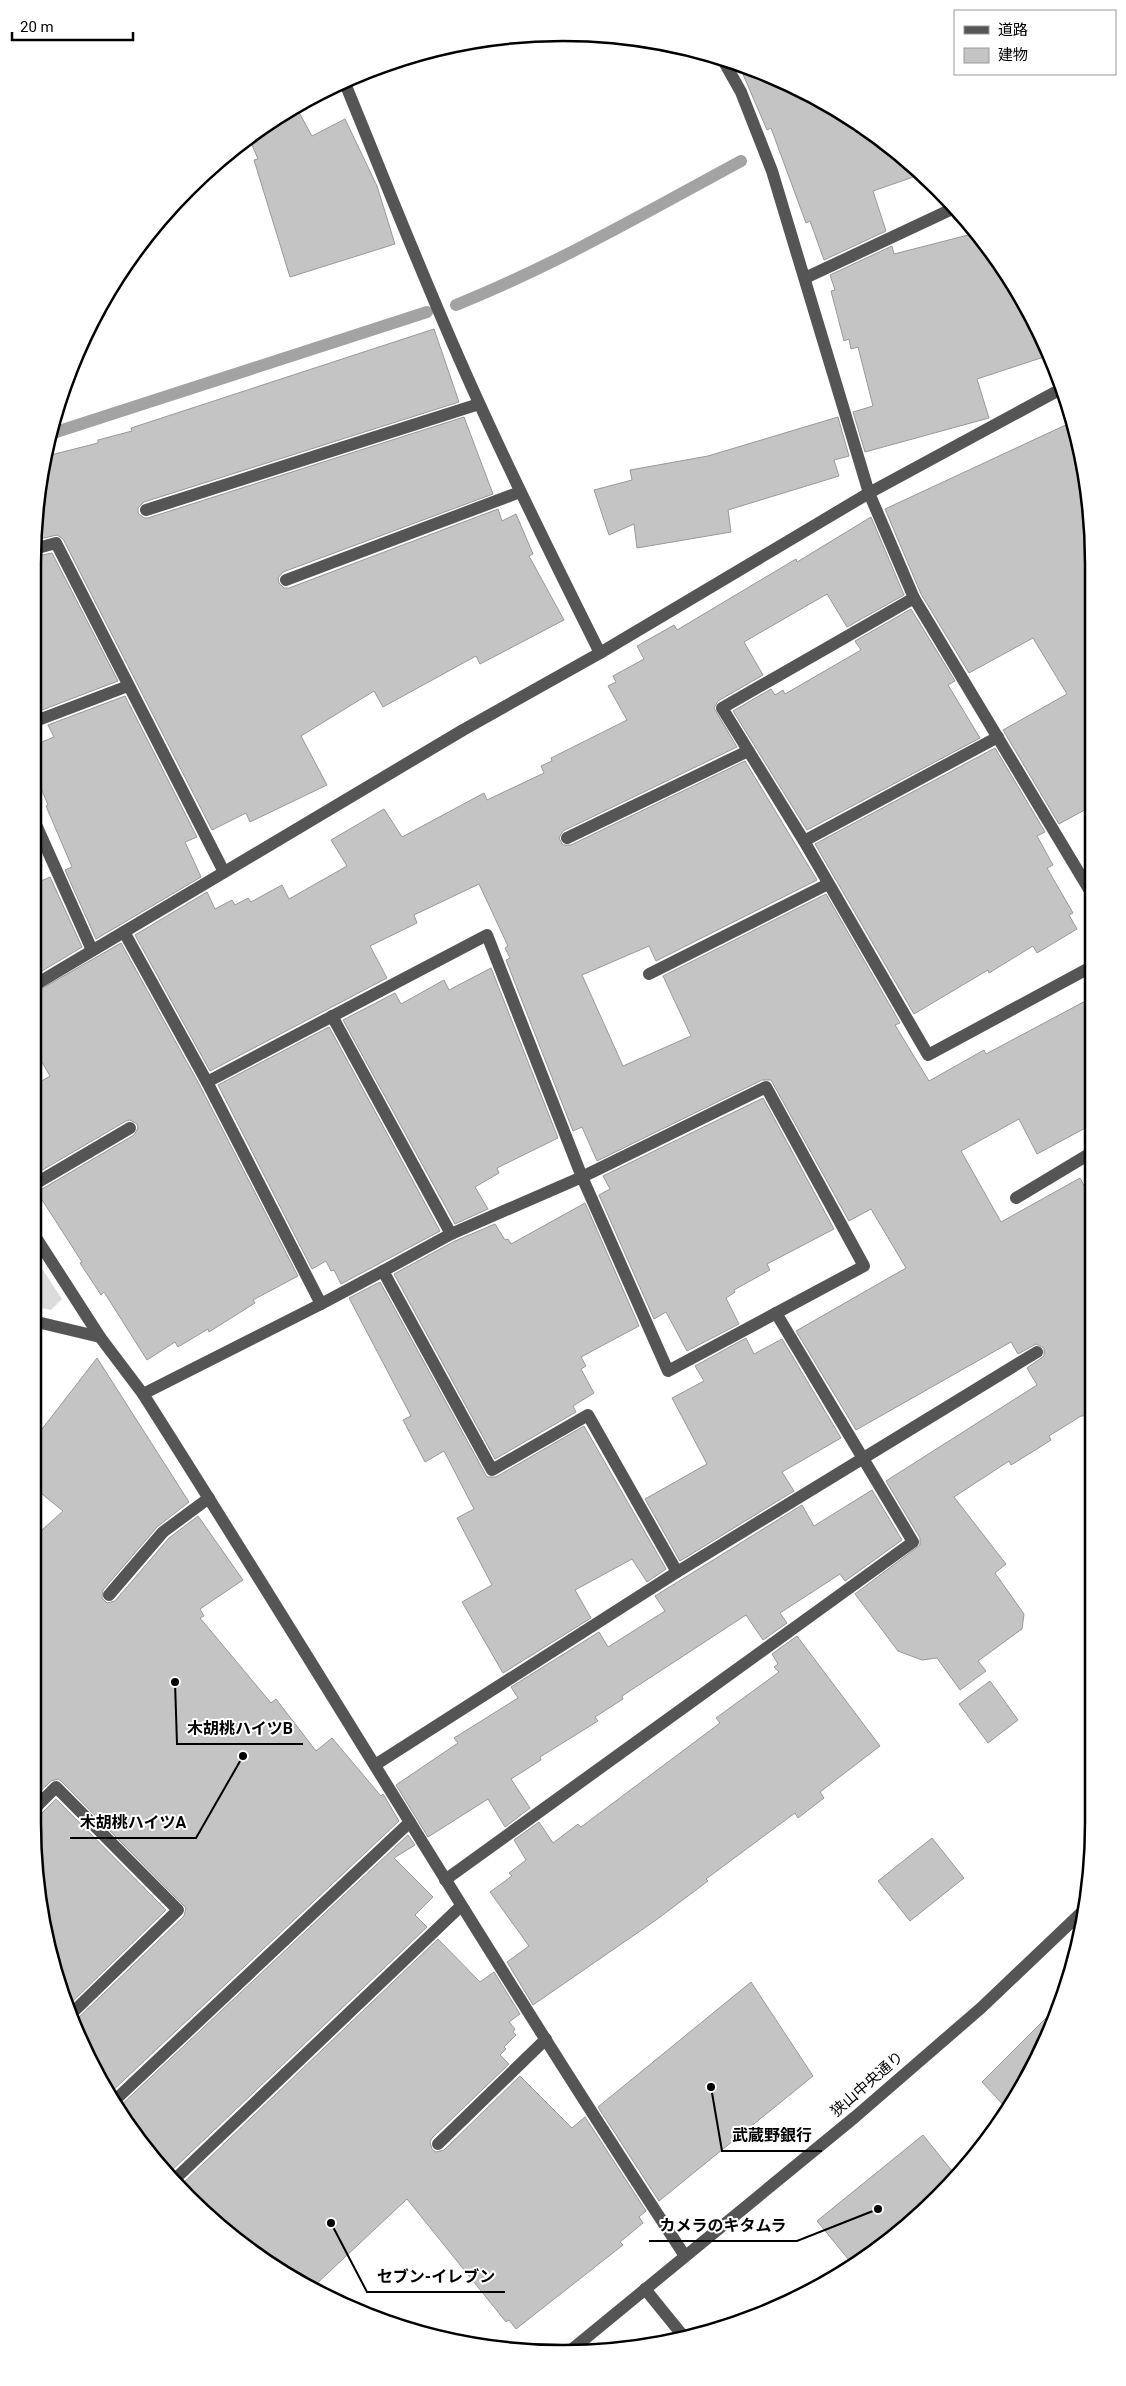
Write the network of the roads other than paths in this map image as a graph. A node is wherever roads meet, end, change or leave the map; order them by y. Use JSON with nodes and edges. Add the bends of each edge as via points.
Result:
{"nodes":[{"id":1,"x":727,"y":68,"type":"edge"},
{"id":2,"x":347,"y":88,"type":"edge"},
{"id":3,"x":948,"y":211,"type":"edge"},
{"id":4,"x":805,"y":278,"type":"junction"},
{"id":5,"x":1056,"y":391,"type":"edge"},
{"id":6,"x":479,"y":404,"type":"junction"},
{"id":7,"x":520,"y":492,"type":"junction"},
{"id":8,"x":869,"y":493,"type":"junction"},
{"id":9,"x":146,"y":510,"type":"dead end"},
{"id":10,"x":41,"y":547,"type":"edge"},
{"id":11,"x":286,"y":580,"type":"dead end"},
{"id":12,"x":914,"y":598,"type":"junction"},
{"id":13,"x":600,"y":653,"type":"junction"},
{"id":14,"x":128,"y":686,"type":"junction"},
{"id":15,"x":41,"y":719,"type":"edge"},
{"id":16,"x":998,"y":737,"type":"junction"},
{"id":17,"x":748,"y":751,"type":"junction"},
{"id":18,"x":41,"y":838,"type":"edge"},
{"id":19,"x":568,"y":838,"type":"dead end"},
{"id":20,"x":804,"y":841,"type":"junction"},
{"id":21,"x":224,"y":872,"type":"junction"},
{"id":22,"x":1085,"y":883,"type":"edge"},
{"id":23,"x":828,"y":884,"type":"junction"},
{"id":24,"x":124,"y":932,"type":"junction"},
{"id":25,"x":92,"y":950,"type":"junction"},
{"id":26,"x":1085,"y":970,"type":"edge"},
{"id":27,"x":650,"y":974,"type":"dead end"},
{"id":28,"x":41,"y":981,"type":"edge"},
{"id":29,"x":332,"y":1016,"type":"junction"},
{"id":30,"x":207,"y":1082,"type":"junction"},
{"id":31,"x":130,"y":1128,"type":"dead end"},
{"id":32,"x":1085,"y":1157,"type":"edge"},
{"id":33,"x":582,"y":1177,"type":"junction"},
{"id":34,"x":41,"y":1180,"type":"edge"},
{"id":35,"x":1016,"y":1198,"type":"dead end"},
{"id":36,"x":451,"y":1234,"type":"junction"},
{"id":37,"x":41,"y":1247,"type":"edge"},
{"id":38,"x":383,"y":1271,"type":"junction"},
{"id":39,"x":321,"y":1304,"type":"junction"},
{"id":40,"x":776,"y":1313,"type":"junction"},
{"id":41,"x":41,"y":1323,"type":"edge"},
{"id":42,"x":100,"y":1336,"type":"junction"},
{"id":43,"x":1036,"y":1352,"type":"dead end"},
{"id":44,"x":142,"y":1394,"type":"junction"},
{"id":45,"x":862,"y":1459,"type":"junction"},
{"id":46,"x":209,"y":1498,"type":"junction"},
{"id":47,"x":677,"y":1572,"type":"junction"},
{"id":48,"x":109,"y":1595,"type":"dead end"},
{"id":49,"x":375,"y":1765,"type":"junction"},
{"id":50,"x":41,"y":1801,"type":"edge"},
{"id":51,"x":410,"y":1822,"type":"junction"},
{"id":52,"x":445,"y":1880,"type":"junction"},
{"id":53,"x":461,"y":1906,"type":"junction"},
{"id":54,"x":1076,"y":1917,"type":"edge"},
{"id":55,"x":76,"y":2009,"type":"edge"},
{"id":56,"x":546,"y":2039,"type":"junction"},
{"id":57,"x":119,"y":2097,"type":"edge"},
{"id":58,"x":438,"y":2144,"type":"dead end"},
{"id":59,"x":179,"y":2175,"type":"edge"},
{"id":60,"x":685,"y":2256,"type":"junction"},
{"id":61,"x":645,"y":2290,"type":"junction"},
{"id":62,"x":679,"y":2332,"type":"edge"},
{"id":63,"x":578,"y":2345,"type":"edge"}],
"edges":[{"from":1,"to":4,"type":"street","via":[[741,92],[772,171]]},
{"from":2,"to":6,"type":"street"},
{"from":3,"to":4,"type":"street"},
{"from":4,"to":8,"type":"street"},
{"from":5,"to":8,"type":"street"},
{"from":6,"to":7,"type":"street"},
{"from":6,"to":9,"type":"street"},
{"from":7,"to":11,"type":"street"},
{"from":7,"to":13,"type":"street"},
{"from":8,"to":12,"type":"street"},
{"from":8,"to":13,"type":"street"},
{"from":10,"to":14,"type":"street","via":[[56,543]]},
{"from":12,"to":16,"type":"street"},
{"from":12,"to":17,"type":"street","via":[[722,708]]},
{"from":13,"to":21,"type":"street","via":[[462,730]]},
{"from":14,"to":15,"type":"street"},
{"from":14,"to":21,"type":"street"},
{"from":16,"to":20,"type":"street"},
{"from":16,"to":22,"type":"street"},
{"from":17,"to":19,"type":"street"},
{"from":17,"to":20,"type":"street"},
{"from":18,"to":25,"type":"street"},
{"from":20,"to":23,"type":"street"},
{"from":21,"to":24,"type":"street"},
{"from":23,"to":26,"type":"street","via":[[928,1055]]},
{"from":23,"to":27,"type":"street"},
{"from":24,"to":25,"type":"street"},
{"from":24,"to":30,"type":"street"},
{"from":25,"to":28,"type":"street"},
{"from":29,"to":30,"type":"street"},
{"from":29,"to":33,"type":"street","via":[[488,935]]},
{"from":29,"to":36,"type":"street"},
{"from":30,"to":39,"type":"street"},
{"from":31,"to":34,"type":"street"},
{"from":32,"to":35,"type":"street"},
{"from":33,"to":36,"type":"street"},
{"from":33,"to":40,"type":"street","via":[[668,1371]]},
{"from":33,"to":40,"type":"street","via":[[766,1087],[864,1266]]},
{"from":36,"to":38,"type":"street"},
{"from":37,"to":42,"type":"street"},
{"from":38,"to":39,"type":"street"},
{"from":38,"to":47,"type":"street","via":[[492,1470],[588,1415]]},
{"from":39,"to":44,"type":"street"},
{"from":40,"to":45,"type":"street"},
{"from":41,"to":42,"type":"street"},
{"from":42,"to":44,"type":"street"},
{"from":43,"to":45,"type":"street"},
{"from":44,"to":46,"type":"street"},
{"from":45,"to":47,"type":"street"},
{"from":45,"to":52,"type":"street","via":[[913,1542]]},
{"from":46,"to":48,"type":"street","via":[[163,1532]]},
{"from":46,"to":49,"type":"street"},
{"from":47,"to":49,"type":"street"},
{"from":49,"to":51,"type":"street"},
{"from":50,"to":55,"type":"street","via":[[56,1787],[178,1910]]},
{"from":51,"to":52,"type":"street"},
{"from":51,"to":57,"type":"street"},
{"from":52,"to":53,"type":"street"},
{"from":53,"to":56,"type":"street"},
{"from":53,"to":59,"type":"street"},
{"from":54,"to":60,"type":"street","name":"狭山中央通り","via":[[981,2008],[856,2117]]},
{"from":56,"to":58,"type":"street"},
{"from":56,"to":60,"type":"street"},
{"from":60,"to":61,"type":"street","name":"狭山中央通り"},
{"from":61,"to":62,"type":"street"},
{"from":61,"to":63,"type":"street","name":"狭山中央通り"}]}
